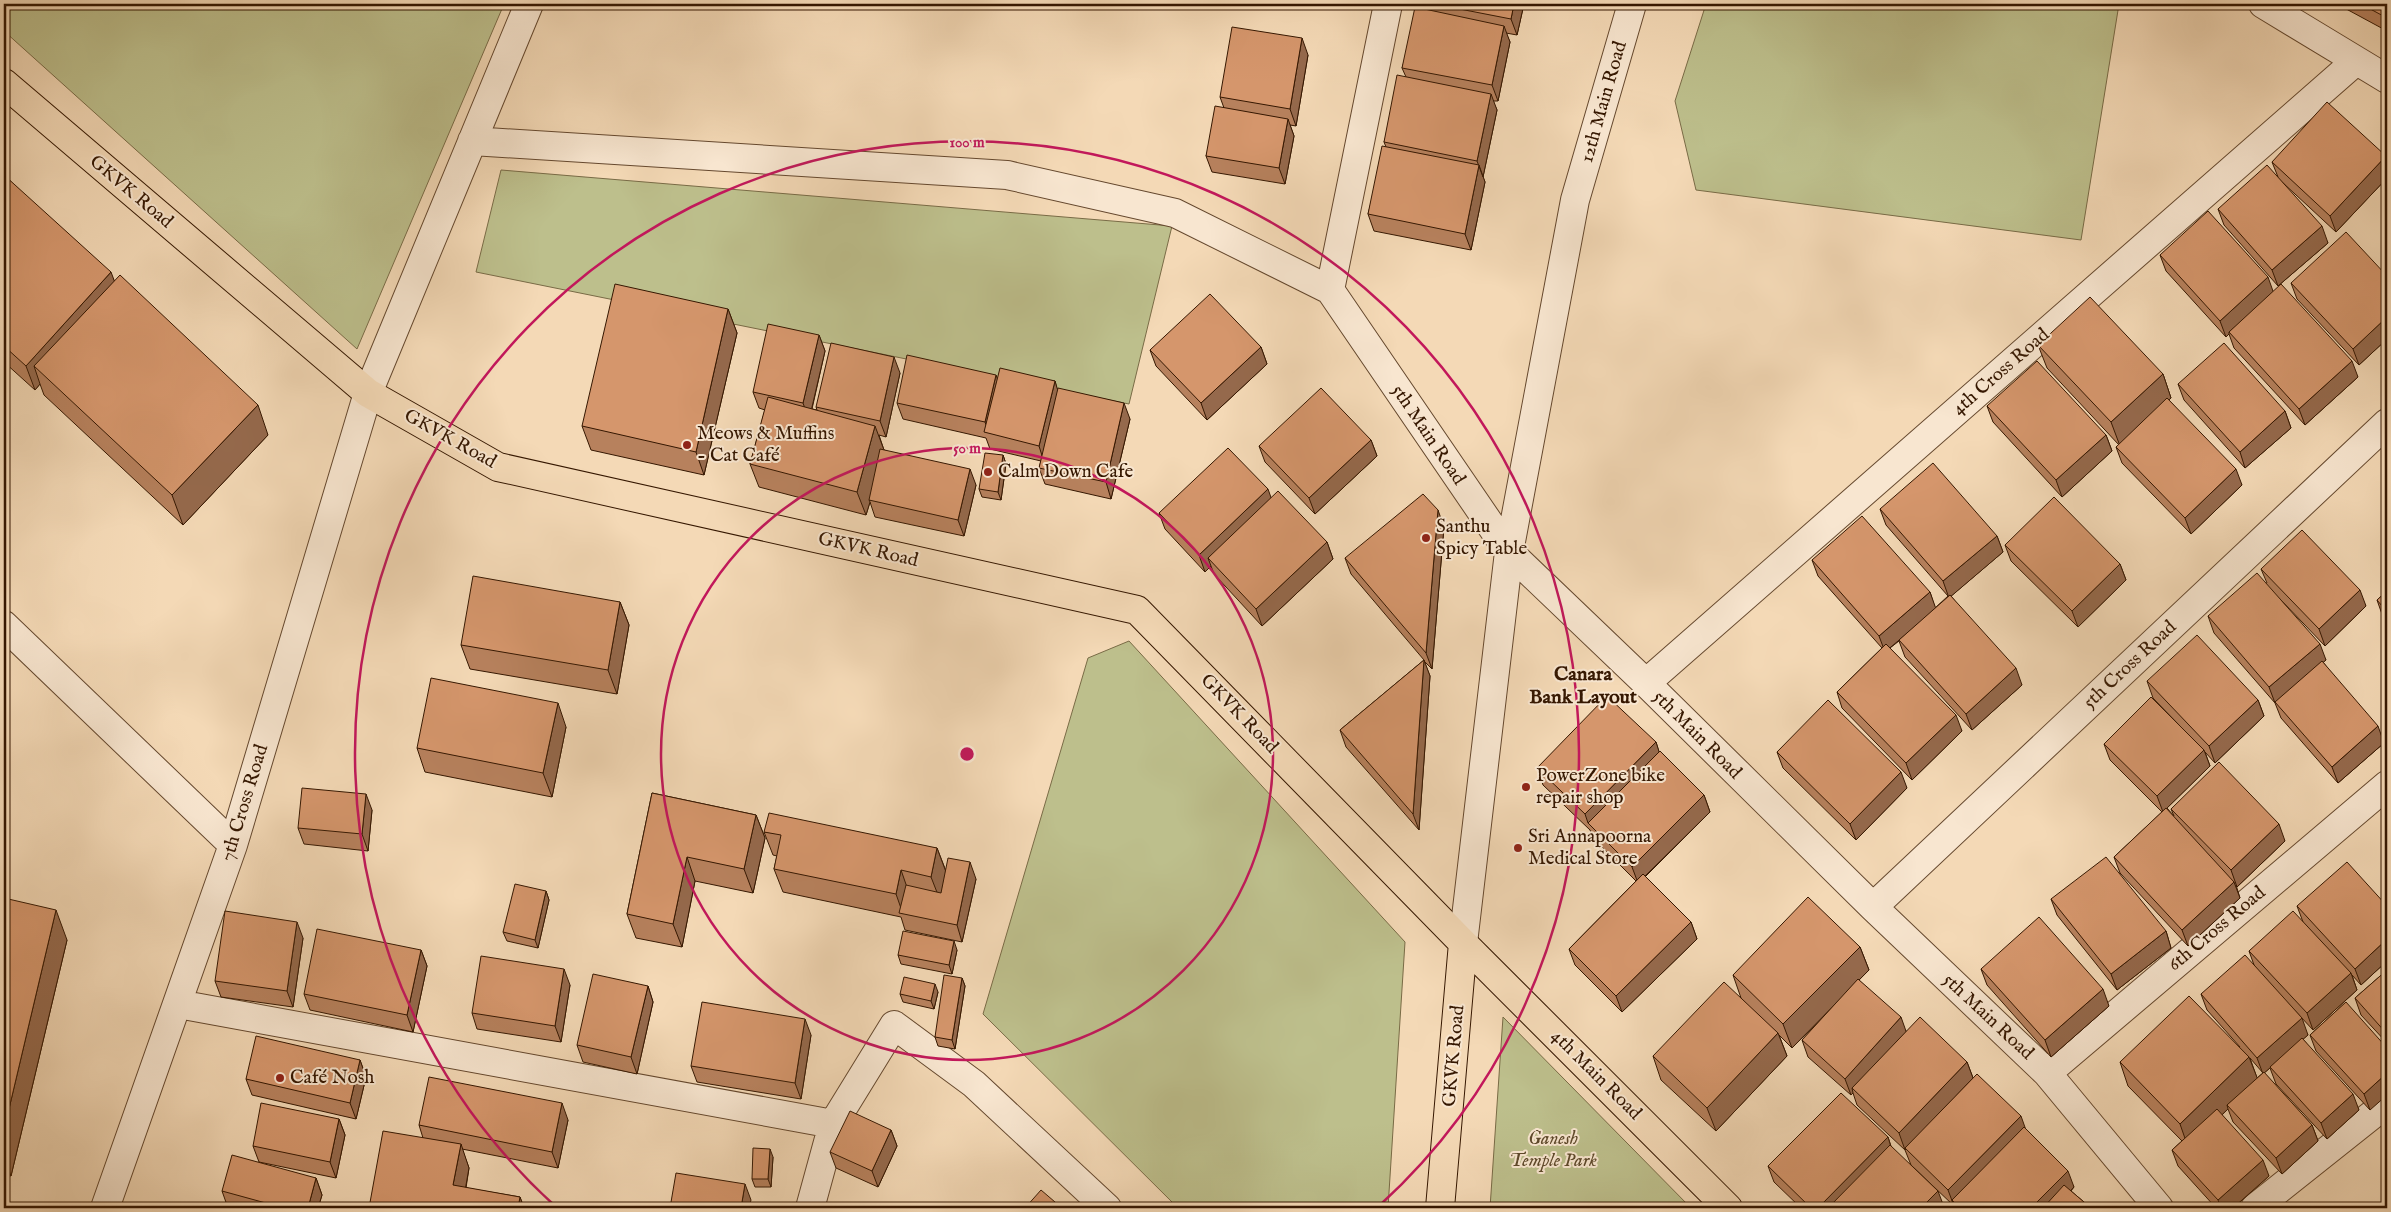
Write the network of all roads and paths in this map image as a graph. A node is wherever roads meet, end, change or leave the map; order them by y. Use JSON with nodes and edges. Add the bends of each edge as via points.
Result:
{"nodes":[{"id":1,"x":529,"y":4,"type":"edge"},
{"id":2,"x":1388,"y":4,"type":"edge"},
{"id":3,"x":1632,"y":4,"type":"edge"},
{"id":4,"x":2263,"y":4,"type":"edge"},
{"id":5,"x":2356,"y":61,"type":"junction"},
{"id":6,"x":2387,"y":79,"type":"edge"},
{"id":7,"x":4,"y":83,"type":"edge"},
{"id":8,"x":472,"y":141,"type":"junction"},
{"id":9,"x":1330,"y":290,"type":"junction"},
{"id":10,"x":368,"y":393,"type":"junction"},
{"id":11,"x":2387,"y":423,"type":"edge"},
{"id":12,"x":1508,"y":552,"type":"junction"},
{"id":13,"x":4,"y":625,"type":"edge"},
{"id":14,"x":1646,"y":684,"type":"junction"},
{"id":15,"x":2387,"y":785,"type":"edge"},
{"id":16,"x":233,"y":845,"type":"junction"},
{"id":17,"x":1873,"y":907,"type":"junction"},
{"id":18,"x":1464,"y":943,"type":"junction"},
{"id":19,"x":178,"y":1004,"type":"junction"},
{"id":20,"x":2047,"y":1072,"type":"junction"},
{"id":21,"x":2383,"y":1116,"type":"edge"},
{"id":22,"x":833,"y":1124,"type":"junction"},
{"id":23,"x":105,"y":1208,"type":"edge"},
{"id":24,"x":810,"y":1208,"type":"edge"},
{"id":25,"x":1107,"y":1208,"type":"edge"},
{"id":26,"x":1440,"y":1208,"type":"edge"},
{"id":27,"x":1728,"y":1208,"type":"edge"},
{"id":28,"x":2159,"y":1208,"type":"edge"},
{"id":29,"x":2255,"y":1208,"type":"edge"}],
"edges":[{"from":1,"to":8,"type":"street","name":"7th Cross Road"},
{"from":2,"to":9,"type":"street"},
{"from":3,"to":12,"type":"street","name":"12th Main Road","via":[[1575,200]]},
{"from":4,"to":5,"type":"street"},
{"from":5,"to":6,"type":"street"},
{"from":5,"to":14,"type":"street","name":"4th Cross Road"},
{"from":7,"to":10,"type":"main road","name":"GKVK Road"},
{"from":8,"to":9,"type":"street","via":[[1007,175],[1175,213]]},
{"from":8,"to":10,"type":"street","name":"7th Cross Road"},
{"from":9,"to":12,"type":"street","name":"5th Main Road"},
{"from":10,"to":16,"type":"street","name":"7th Cross Road"},
{"from":10,"to":18,"type":"main road","name":"GKVK Road","via":[[498,468],[1137,610]]},
{"from":11,"to":17,"type":"street","name":"5th Cross Road"},
{"from":12,"to":14,"type":"street","name":"5th Main Road"},
{"from":12,"to":18,"type":"street","name":"12th Main Road"},
{"from":13,"to":16,"type":"street"},
{"from":14,"to":17,"type":"street","name":"5th Main Road"},
{"from":15,"to":20,"type":"street","name":"6th Cross Road"},
{"from":16,"to":19,"type":"street","name":"7th Cross Road"},
{"from":17,"to":20,"type":"street","name":"5th Main Road"},
{"from":18,"to":26,"type":"main road","name":"GKVK Road"},
{"from":18,"to":27,"type":"main road","name":"4th Main Road"},
{"from":19,"to":22,"type":"street"},
{"from":19,"to":23,"type":"street","name":"7th Cross Road"},
{"from":20,"to":28,"type":"street","name":"5th Main Road"},
{"from":21,"to":29,"type":"street"},
{"from":22,"to":24,"type":"street"},
{"from":22,"to":25,"type":"street","via":[[894,1025],[974,1084]]}]}
